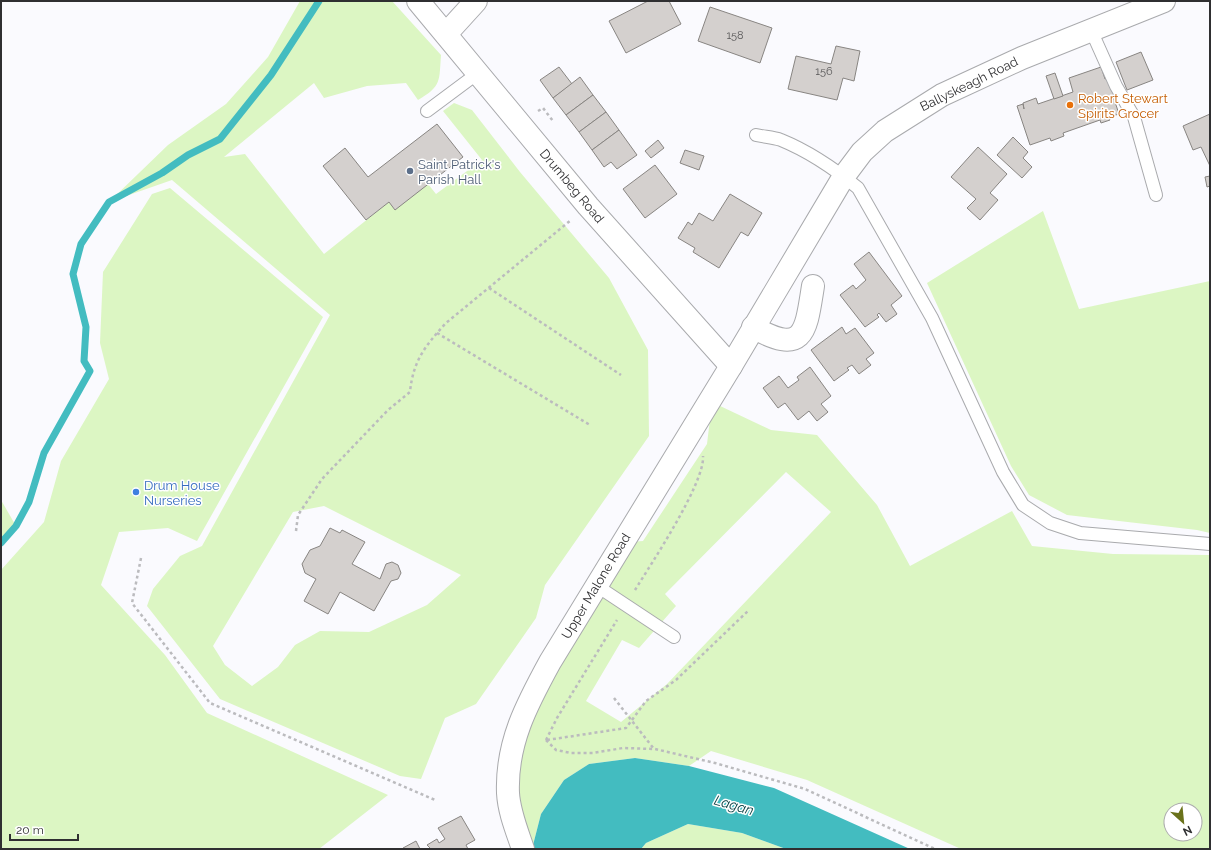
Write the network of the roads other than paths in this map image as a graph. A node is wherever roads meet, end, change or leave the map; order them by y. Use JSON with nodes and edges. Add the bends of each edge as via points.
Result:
{"nodes":[{"id":1,"x":418,"y":1,"type":"edge"},
{"id":2,"x":476,"y":1,"type":"edge"},
{"id":3,"x":1164,"y":1,"type":"edge"},
{"id":4,"x":1091,"y":30,"type":"junction"},
{"id":5,"x":446,"y":34,"type":"junction"},
{"id":6,"x":478,"y":73,"type":"junction"},
{"id":7,"x":427,"y":111,"type":"dead end"},
{"id":8,"x":756,"y":135,"type":"dead end"},
{"id":9,"x":844,"y":176,"type":"junction"},
{"id":10,"x":1156,"y":195,"type":"dead end"},
{"id":11,"x":813,"y":286,"type":"dead end"},
{"id":12,"x":753,"y":327,"type":"junction"},
{"id":13,"x":731,"y":366,"type":"junction"},
{"id":14,"x":1210,"y":544,"type":"edge"},
{"id":15,"x":597,"y":586,"type":"junction"},
{"id":16,"x":674,"y":636,"type":"dead end"},
{"id":17,"x":523,"y":849,"type":"edge"}],
"edges":[{"from":1,"to":5,"type":"main road","name":"Drumbeg Road"},
{"from":2,"to":5,"type":"main road"},
{"from":3,"to":4,"type":"main road","name":"Ballyskeagh Road"},
{"from":4,"to":9,"type":"main road","name":"Ballyskeagh Road","via":[[942,94],[885,131],[862,152]]},
{"from":4,"to":10,"type":"lane","via":[[1116,86],[1134,117]]},
{"from":5,"to":6,"type":"main road","name":"Drumbeg Road"},
{"from":6,"to":7,"type":"lane"},
{"from":6,"to":13,"type":"main road","name":"Drumbeg Road","via":[[588,206]]},
{"from":8,"to":9,"type":"lane","via":[[780,140]]},
{"from":9,"to":12,"type":"main road","name":"Ballyskeagh Road"},
{"from":9,"to":14,"type":"lane","via":[[858,188],[932,318],[1003,472],[1023,504],[1050,523],[1080,533]]},
{"from":11,"to":12,"type":"main road","via":[[806,325],[800,334],[790,340],[780,340]]},
{"from":12,"to":13,"type":"main road","name":"Ballyskeagh Road"},
{"from":13,"to":15,"type":"main road","name":"Upper Malone Road"},
{"from":15,"to":16,"type":"lane"},
{"from":15,"to":17,"type":"main road","name":"Upper Malone Road","via":[[525,708],[512,746],[508,794],[513,822]]}]}
